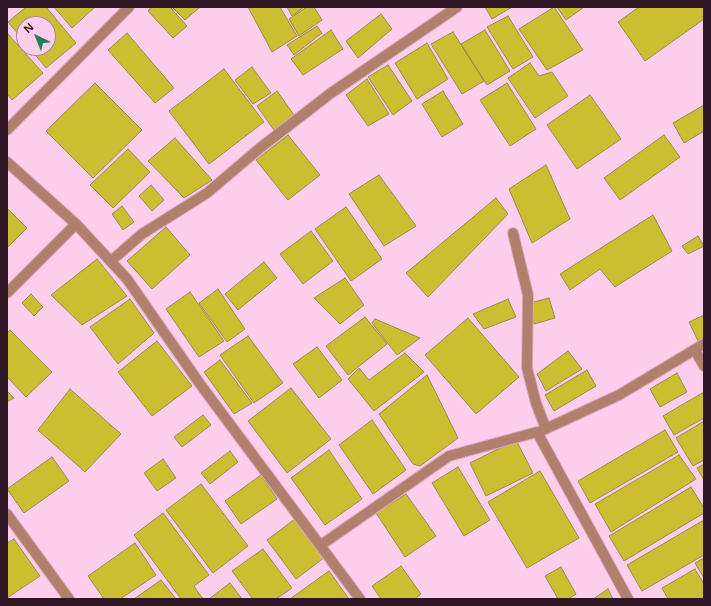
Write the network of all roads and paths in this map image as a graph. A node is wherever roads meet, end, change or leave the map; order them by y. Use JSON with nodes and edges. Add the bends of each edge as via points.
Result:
{"nodes":[{"id":1,"x":129,"y":7,"type":"edge"},
{"id":2,"x":457,"y":7,"type":"edge"},
{"id":3,"x":7,"y":130,"type":"edge"},
{"id":4,"x":7,"y":162,"type":"edge"},
{"id":5,"x":76,"y":224,"type":"junction"},
{"id":6,"x":513,"y":233,"type":"dead end"},
{"id":7,"x":111,"y":261,"type":"junction"},
{"id":8,"x":7,"y":293,"type":"edge"},
{"id":9,"x":704,"y":344,"type":"edge"},
{"id":10,"x":695,"y":350,"type":"junction"},
{"id":11,"x":704,"y":366,"type":"edge"},
{"id":12,"x":542,"y":430,"type":"junction"},
{"id":13,"x":7,"y":514,"type":"edge"},
{"id":14,"x":321,"y":545,"type":"junction"},
{"id":15,"x":69,"y":599,"type":"edge"},
{"id":16,"x":360,"y":599,"type":"edge"},
{"id":17,"x":628,"y":599,"type":"edge"}],
"edges":[{"from":1,"to":3,"type":"street"},
{"from":2,"to":7,"type":"street","via":[[331,93],[260,148],[208,193],[142,234]]},
{"from":4,"to":5,"type":"street"},
{"from":5,"to":7,"type":"street"},
{"from":5,"to":8,"type":"street"},
{"from":6,"to":12,"type":"street","via":[[528,295],[527,368]]},
{"from":7,"to":14,"type":"street","via":[[127,279],[200,384]]},
{"from":9,"to":10,"type":"street"},
{"from":10,"to":11,"type":"street"},
{"from":10,"to":12,"type":"street","via":[[619,394]]},
{"from":12,"to":14,"type":"street","via":[[449,456]]},
{"from":12,"to":17,"type":"street"},
{"from":13,"to":15,"type":"street"},
{"from":14,"to":16,"type":"street"}]}
